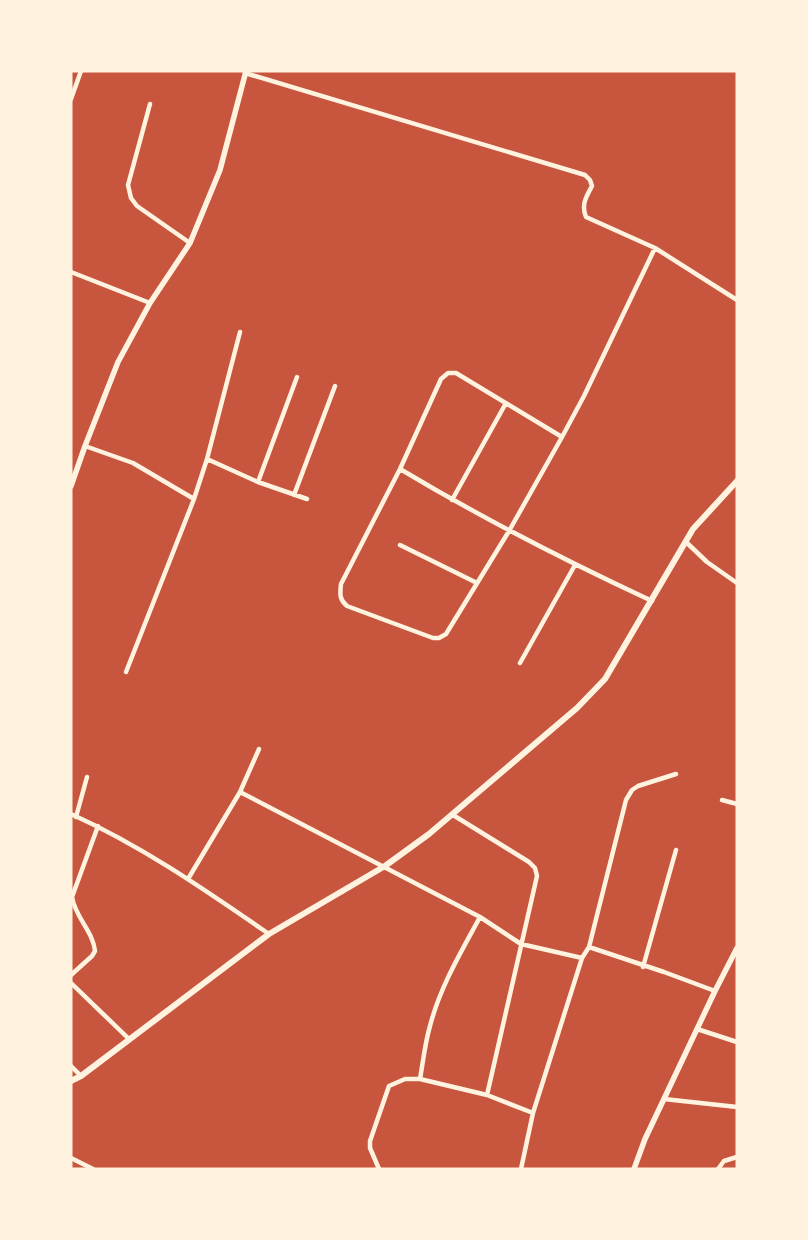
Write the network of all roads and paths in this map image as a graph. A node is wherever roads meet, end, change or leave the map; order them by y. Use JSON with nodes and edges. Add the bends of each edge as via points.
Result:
{"nodes":[{"id":1,"x":81,"y":71,"type":"edge"},
{"id":2,"x":246,"y":72,"type":"edge"},
{"id":3,"x":71,"y":99,"type":"edge"},
{"id":4,"x":150,"y":104,"type":"dead end"},
{"id":5,"x":190,"y":243,"type":"junction"},
{"id":6,"x":655,"y":248,"type":"junction"},
{"id":7,"x":71,"y":272,"type":"edge"},
{"id":8,"x":737,"y":300,"type":"edge"},
{"id":9,"x":150,"y":303,"type":"junction"},
{"id":10,"x":240,"y":332,"type":"dead end"},
{"id":11,"x":297,"y":377,"type":"dead end"},
{"id":12,"x":335,"y":386,"type":"dead end"},
{"id":13,"x":506,"y":403,"type":"junction"},
{"id":14,"x":562,"y":437,"type":"junction"},
{"id":15,"x":85,"y":446,"type":"junction"},
{"id":16,"x":207,"y":459,"type":"junction"},
{"id":17,"x":400,"y":469,"type":"junction"},
{"id":18,"x":737,"y":481,"type":"edge"},
{"id":19,"x":258,"y":482,"type":"junction"},
{"id":20,"x":71,"y":486,"type":"edge"},
{"id":21,"x":294,"y":495,"type":"junction"},
{"id":22,"x":194,"y":499,"type":"junction"},
{"id":23,"x":307,"y":499,"type":"dead end"},
{"id":24,"x":452,"y":500,"type":"junction"},
{"id":25,"x":509,"y":532,"type":"junction"},
{"id":26,"x":686,"y":542,"type":"junction"},
{"id":27,"x":400,"y":545,"type":"dead end"},
{"id":28,"x":575,"y":566,"type":"junction"},
{"id":29,"x":477,"y":583,"type":"junction"},
{"id":30,"x":737,"y":584,"type":"edge"},
{"id":31,"x":652,"y":601,"type":"junction"},
{"id":32,"x":520,"y":663,"type":"dead end"},
{"id":33,"x":126,"y":672,"type":"dead end"},
{"id":34,"x":259,"y":749,"type":"dead end"},
{"id":35,"x":676,"y":774,"type":"dead end"},
{"id":36,"x":87,"y":777,"type":"dead end"},
{"id":37,"x":240,"y":792,"type":"junction"},
{"id":38,"x":722,"y":800,"type":"dead end"},
{"id":39,"x":737,"y":804,"type":"edge"},
{"id":40,"x":453,"y":815,"type":"junction"},
{"id":41,"x":74,"y":816,"type":"edge"},
{"id":42,"x":98,"y":826,"type":"junction"},
{"id":43,"x":676,"y":850,"type":"dead end"},
{"id":44,"x":385,"y":866,"type":"junction"},
{"id":45,"x":188,"y":879,"type":"junction"},
{"id":46,"x":480,"y":917,"type":"junction"},
{"id":47,"x":269,"y":934,"type":"junction"},
{"id":48,"x":521,"y":944,"type":"junction"},
{"id":49,"x":588,"y":948,"type":"junction"},
{"id":50,"x":737,"y":948,"type":"edge"},
{"id":51,"x":582,"y":958,"type":"junction"},
{"id":52,"x":734,"y":960,"type":"edge"},
{"id":53,"x":643,"y":967,"type":"junction"},
{"id":54,"x":71,"y":975,"type":"edge"},
{"id":55,"x":71,"y":983,"type":"edge"},
{"id":56,"x":715,"y":991,"type":"junction"},
{"id":57,"x":697,"y":1029,"type":"junction"},
{"id":58,"x":129,"y":1039,"type":"junction"},
{"id":59,"x":737,"y":1042,"type":"edge"},
{"id":60,"x":71,"y":1066,"type":"edge"},
{"id":61,"x":81,"y":1076,"type":"junction"},
{"id":62,"x":420,"y":1079,"type":"junction"},
{"id":63,"x":71,"y":1081,"type":"edge"},
{"id":64,"x":487,"y":1095,"type":"junction"},
{"id":65,"x":664,"y":1099,"type":"junction"},
{"id":66,"x":737,"y":1107,"type":"edge"},
{"id":67,"x":533,"y":1113,"type":"junction"},
{"id":68,"x":737,"y":1157,"type":"edge"},
{"id":69,"x":71,"y":1158,"type":"edge"},
{"id":70,"x":93,"y":1169,"type":"edge"},
{"id":71,"x":378,"y":1169,"type":"edge"},
{"id":72,"x":521,"y":1169,"type":"edge"},
{"id":73,"x":634,"y":1169,"type":"edge"},
{"id":74,"x":718,"y":1169,"type":"edge"}],
"edges":[{"from":1,"to":3,"type":"street"},
{"from":2,"to":5,"type":"street","via":[[220,170]]},
{"from":2,"to":6,"type":"street","via":[[585,175],[592,186],[584,202],[586,217]]},
{"from":4,"to":5,"type":"street","via":[[128,185],[131,198],[137,206]]},
{"from":5,"to":9,"type":"street"},
{"from":6,"to":8,"type":"street"},
{"from":6,"to":14,"type":"street"},
{"from":7,"to":9,"type":"street"},
{"from":9,"to":15,"type":"street","via":[[118,362]]},
{"from":10,"to":16,"type":"street"},
{"from":11,"to":19,"type":"street"},
{"from":12,"to":21,"type":"street"},
{"from":13,"to":14,"type":"street"},
{"from":13,"to":17,"type":"street","via":[[456,373],[448,373],[441,379]]},
{"from":13,"to":24,"type":"street"},
{"from":14,"to":25,"type":"street"},
{"from":15,"to":20,"type":"street"},
{"from":15,"to":22,"type":"street","via":[[133,463]]},
{"from":16,"to":19,"type":"street"},
{"from":16,"to":22,"type":"street"},
{"from":17,"to":24,"type":"street"},
{"from":17,"to":29,"type":"street","via":[[341,584],[342,601],[347,606],[439,638],[446,634]]},
{"from":18,"to":26,"type":"main road"},
{"from":19,"to":21,"type":"street"},
{"from":21,"to":23,"type":"street"},
{"from":22,"to":33,"type":"street"},
{"from":24,"to":25,"type":"street"},
{"from":25,"to":28,"type":"street"},
{"from":25,"to":29,"type":"street"},
{"from":26,"to":30,"type":"street"},
{"from":26,"to":31,"type":"main road"},
{"from":27,"to":29,"type":"street"},
{"from":28,"to":31,"type":"street"},
{"from":28,"to":32,"type":"street"},
{"from":31,"to":40,"type":"main road","via":[[605,679],[577,708]]},
{"from":34,"to":37,"type":"street"},
{"from":35,"to":49,"type":"street","via":[[638,786],[626,800]]},
{"from":36,"to":41,"type":"street"},
{"from":37,"to":44,"type":"street"},
{"from":37,"to":45,"type":"street"},
{"from":38,"to":39,"type":"street"},
{"from":40,"to":44,"type":"main road"},
{"from":40,"to":48,"type":"street","via":[[535,868],[537,876]]},
{"from":41,"to":42,"type":"street"},
{"from":42,"to":45,"type":"street"},
{"from":42,"to":54,"type":"street","via":[[72,897],[96,951]]},
{"from":43,"to":53,"type":"street"},
{"from":44,"to":46,"type":"street"},
{"from":44,"to":47,"type":"main road"},
{"from":45,"to":47,"type":"street"},
{"from":46,"to":48,"type":"street"},
{"from":46,"to":62,"type":"street","via":[[437,1002]]},
{"from":47,"to":58,"type":"main road"},
{"from":48,"to":51,"type":"street"},
{"from":48,"to":64,"type":"street"},
{"from":49,"to":51,"type":"street"},
{"from":49,"to":53,"type":"street"},
{"from":50,"to":52,"type":"street"},
{"from":51,"to":67,"type":"street"},
{"from":52,"to":56,"type":"street"},
{"from":53,"to":56,"type":"street"},
{"from":55,"to":58,"type":"street"},
{"from":56,"to":57,"type":"street"},
{"from":57,"to":59,"type":"street"},
{"from":57,"to":65,"type":"street"},
{"from":58,"to":61,"type":"main road"},
{"from":60,"to":61,"type":"street"},
{"from":61,"to":63,"type":"main road"},
{"from":62,"to":64,"type":"street"},
{"from":62,"to":71,"type":"street","via":[[405,1079],[389,1086],[370,1141]]},
{"from":64,"to":67,"type":"street"},
{"from":65,"to":66,"type":"street"},
{"from":65,"to":73,"type":"street"},
{"from":67,"to":72,"type":"street"},
{"from":68,"to":74,"type":"street","via":[[724,1161]]},
{"from":69,"to":70,"type":"street"}]}
